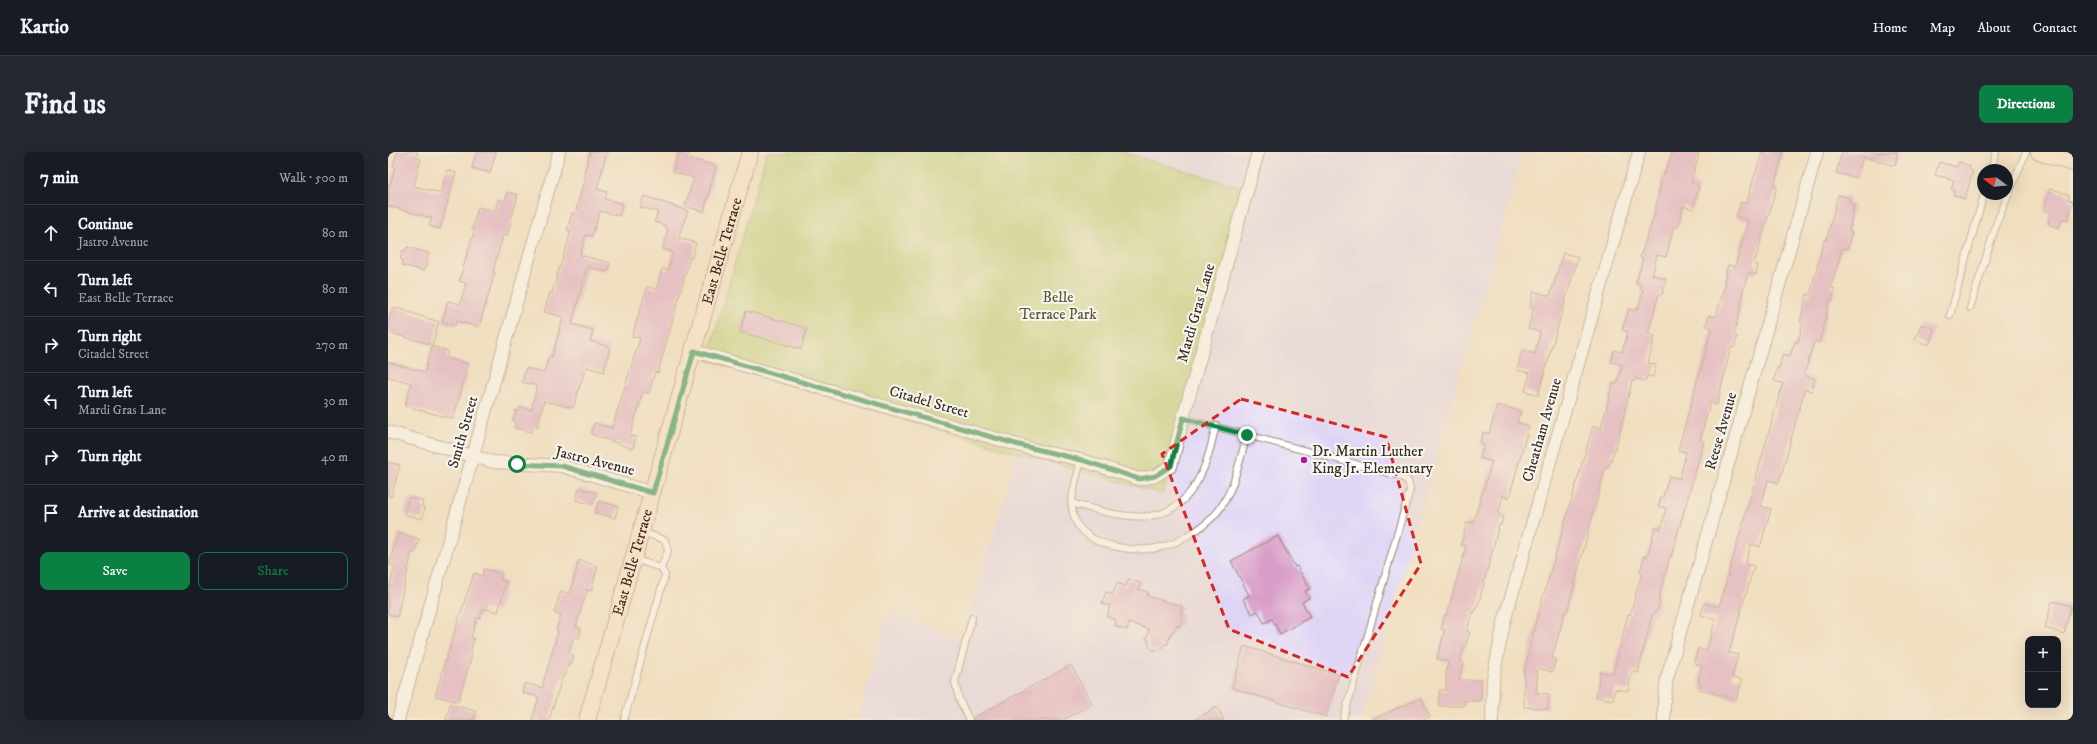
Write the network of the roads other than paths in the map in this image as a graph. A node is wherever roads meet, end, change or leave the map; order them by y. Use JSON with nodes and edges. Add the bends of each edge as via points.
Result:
{"nodes":[{"id":1,"x":559,"y":152,"type":"edge"},
{"id":2,"x":750,"y":152,"type":"edge"},
{"id":3,"x":1258,"y":152,"type":"edge"},
{"id":4,"x":1639,"y":152,"type":"edge"},
{"id":5,"x":1818,"y":152,"type":"edge"},
{"id":6,"x":1996,"y":152,"type":"edge"},
{"id":7,"x":2026,"y":152,"type":"edge"},
{"id":8,"x":2039,"y":152,"type":"edge"},
{"id":9,"x":2073,"y":163,"type":"edge"},
{"id":10,"x":1993,"y":164,"type":"edge"},
{"id":11,"x":1982,"y":200,"type":"edge"},
{"id":12,"x":1970,"y":308,"type":"dead end"},
{"id":13,"x":1950,"y":315,"type":"dead end"},
{"id":14,"x":694,"y":351,"type":"junction"},
{"id":15,"x":1183,"y":418,"type":"junction"},
{"id":16,"x":1216,"y":426,"type":"junction"},
{"id":17,"x":388,"y":432,"type":"edge"},
{"id":18,"x":1247,"y":435,"type":"junction"},
{"id":19,"x":473,"y":457,"type":"junction"},
{"id":20,"x":1082,"y":460,"type":"junction"},
{"id":21,"x":1155,"y":476,"type":"joint"},
{"id":22,"x":653,"y":493,"type":"junction"},
{"id":23,"x":1071,"y":503,"type":"junction"},
{"id":24,"x":642,"y":532,"type":"junction"},
{"id":25,"x":634,"y":559,"type":"junction"},
{"id":26,"x":662,"y":568,"type":"junction"},
{"id":27,"x":972,"y":618,"type":"dead end"},
{"id":28,"x":398,"y":720,"type":"edge"},
{"id":29,"x":587,"y":720,"type":"edge"},
{"id":30,"x":624,"y":720,"type":"edge"},
{"id":31,"x":969,"y":720,"type":"edge"},
{"id":32,"x":1343,"y":720,"type":"edge"},
{"id":33,"x":1492,"y":720,"type":"edge"},
{"id":34,"x":1664,"y":720,"type":"edge"}],
"edges":[{"from":1,"to":19,"type":"street","name":"Smith Street"},
{"from":2,"to":14,"type":"street","name":"East Belle Terrace"},
{"from":3,"to":15,"type":"street","name":"Mardi Gras Lane"},
{"from":4,"to":33,"type":"street","name":"Cheatham Avenue","via":[[1504,622],[1493,679]]},
{"from":5,"to":34,"type":"street","name":"Reese Avenue","via":[[1667,678]]},
{"from":6,"to":10,"type":"lane"},
{"from":7,"to":12,"type":"lane","via":[[1997,222]]},
{"from":8,"to":9,"type":"street"},
{"from":11,"to":13,"type":"lane"},
{"from":14,"to":20,"type":"street","name":"Citadel Street","via":[[1023,446]]},
{"from":14,"to":22,"type":"street","name":"East Belle Terrace"},
{"from":15,"to":16,"type":"lane"},
{"from":15,"to":21,"type":"street","name":"Mardi Gras Lane","via":[[1171,466]]},
{"from":16,"to":18,"type":"lane"},
{"from":16,"to":23,"type":"lane","via":[[1202,472],[1188,496],[1167,513],[1142,518],[1119,516]]},
{"from":17,"to":19,"type":"street","name":"Jastro Avenue"},
{"from":18,"to":23,"type":"lane","via":[[1226,499],[1212,518],[1190,534],[1163,547],[1141,550],[1115,547],[1093,539],[1076,523]]},
{"from":18,"to":32,"type":"lane","via":[[1400,476],[1408,481],[1410,490]]},
{"from":19,"to":22,"type":"street","name":"Jastro Avenue","via":[[494,462],[562,466]]},
{"from":19,"to":28,"type":"street","name":"Smith Street"},
{"from":20,"to":21,"type":"street","name":"Citadel Street","via":[[1139,479]]},
{"from":20,"to":23,"type":"lane"},
{"from":22,"to":24,"type":"street","name":"East Belle Terrace"},
{"from":24,"to":25,"type":"street","name":"East Belle Terrace"},
{"from":24,"to":26,"type":"lane","via":[[665,540],[668,551]]},
{"from":25,"to":26,"type":"lane"},
{"from":25,"to":29,"type":"street","name":"East Belle Terrace"},
{"from":26,"to":30,"type":"lane","via":[[665,576]]},
{"from":27,"to":31,"type":"lane","via":[[955,682],[959,699]]}]}
